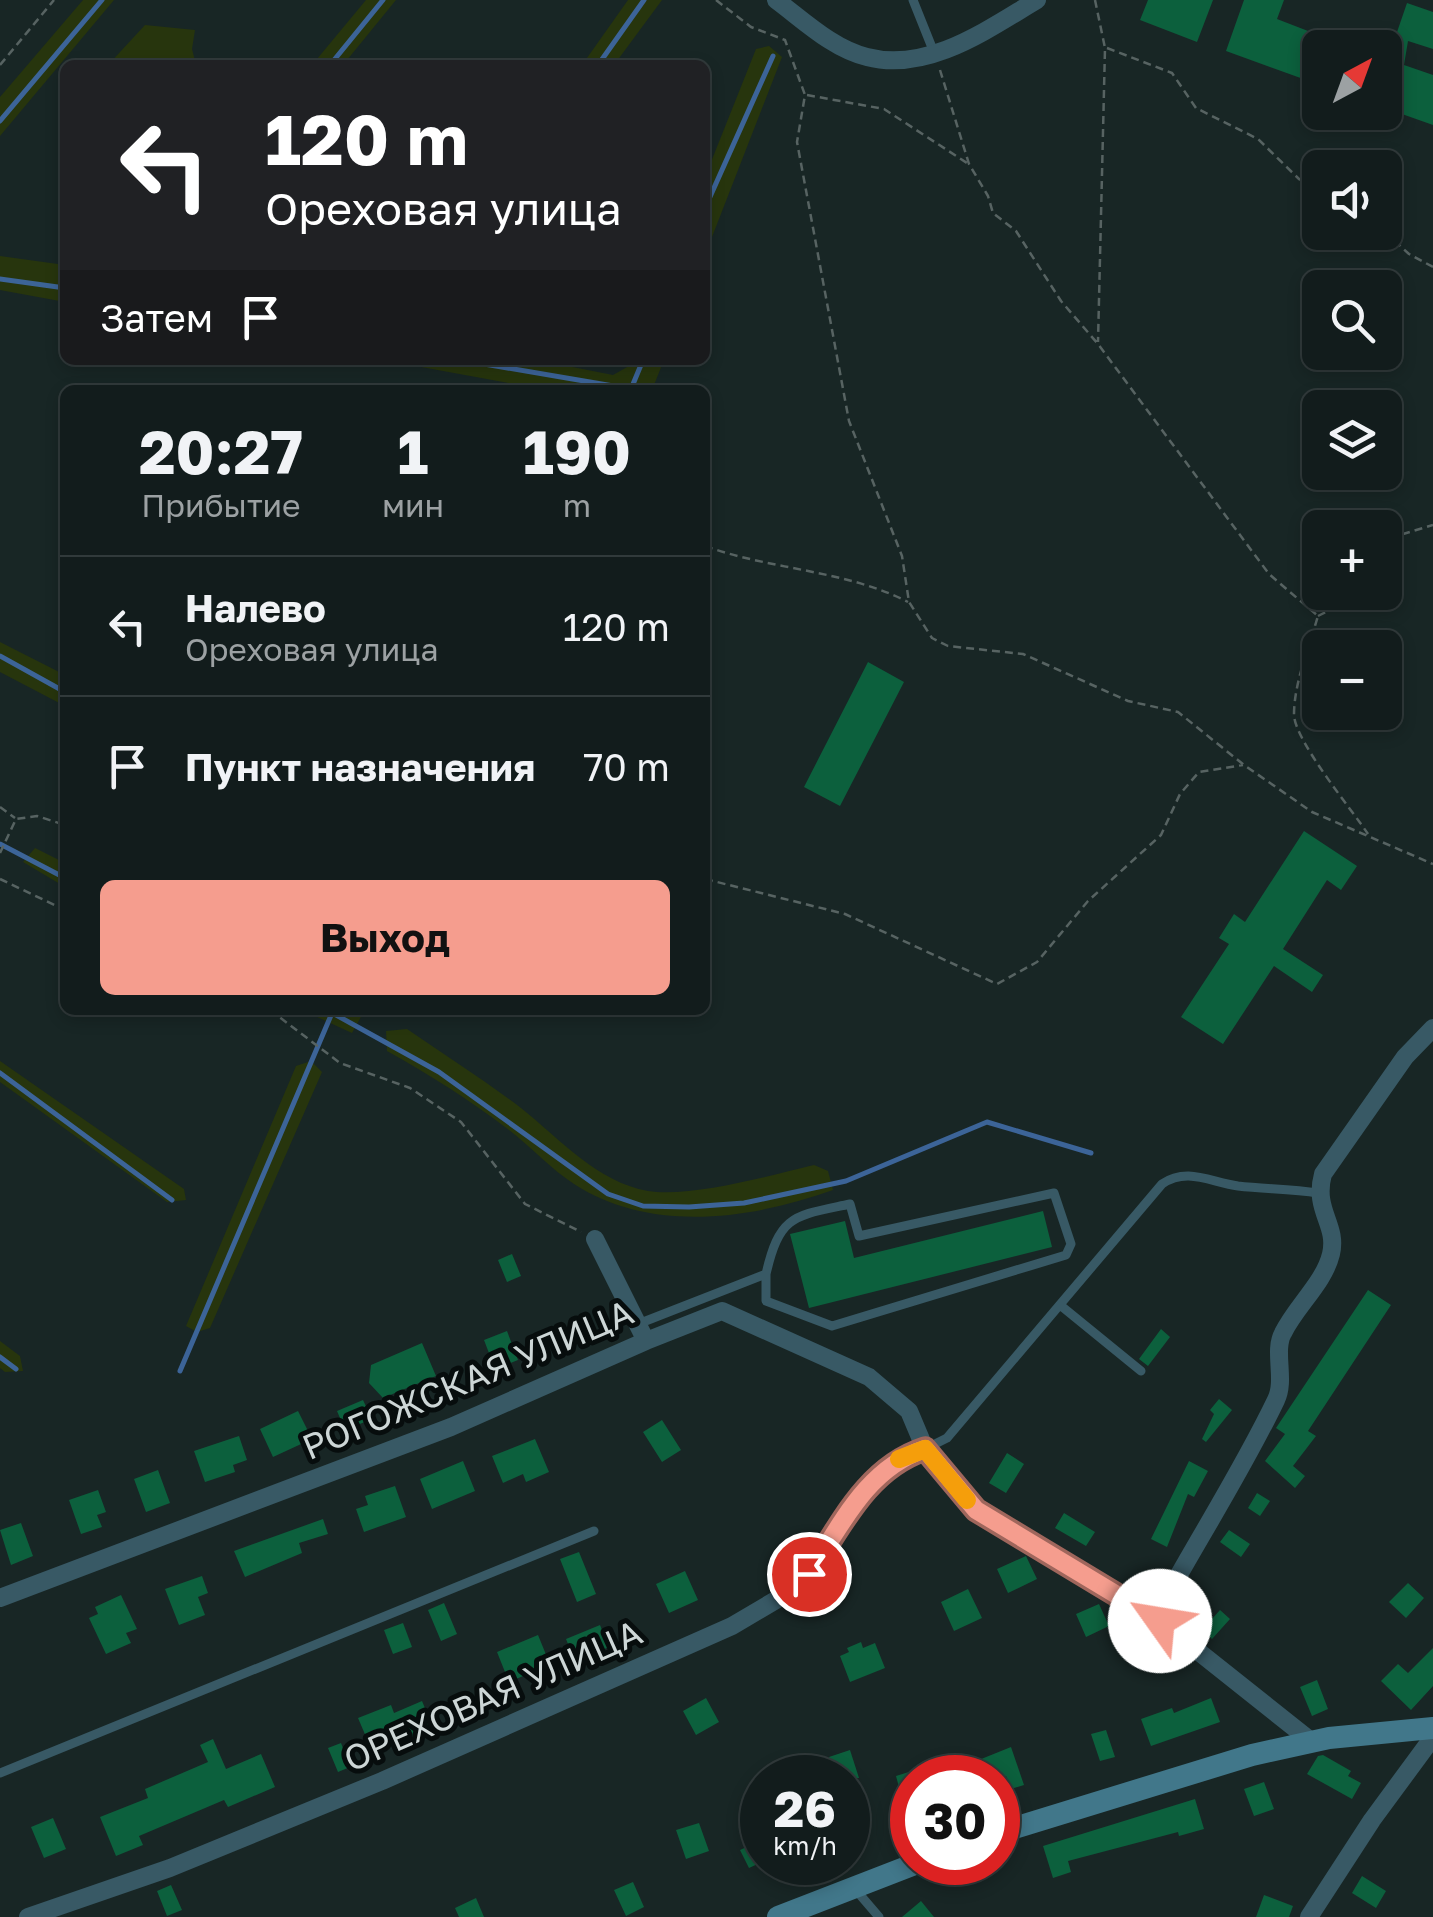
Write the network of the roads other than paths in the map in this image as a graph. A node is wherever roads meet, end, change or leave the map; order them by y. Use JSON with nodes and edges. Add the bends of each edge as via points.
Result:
{"nodes":[{"id":1,"x":776,"y":0,"type":"edge"},
{"id":2,"x":913,"y":0,"type":"edge"},
{"id":3,"x":1037,"y":0,"type":"edge"},
{"id":4,"x":935,"y":54,"type":"junction"},
{"id":5,"x":1433,"y":1028,"type":"edge"},
{"id":6,"x":1318,"y":1193,"type":"junction"},
{"id":7,"x":596,"y":1239,"type":"road end"},
{"id":8,"x":766,"y":1274,"type":"junction"},
{"id":9,"x":1060,"y":1306,"type":"junction"},
{"id":10,"x":642,"y":1333,"type":"junction"},
{"id":11,"x":1141,"y":1372,"type":"dead end"},
{"id":12,"x":925,"y":1449,"type":"junction"},
{"id":13,"x":594,"y":1530,"type":"dead end"},
{"id":14,"x":0,"y":1598,"type":"edge"},
{"id":15,"x":1160,"y":1621,"type":"junction"},
{"id":16,"x":1433,"y":1728,"type":"edge"},
{"id":17,"x":1433,"y":1738,"type":"edge"},
{"id":18,"x":1311,"y":1742,"type":"junction"},
{"id":19,"x":0,"y":1773,"type":"edge"},
{"id":20,"x":1020,"y":1826,"type":"edge"},
{"id":21,"x":890,"y":1874,"type":"edge"},
{"id":22,"x":855,"y":1889,"type":"junction"},
{"id":23,"x":28,"y":1917,"type":"edge"},
{"id":24,"x":778,"y":1917,"type":"edge"},
{"id":25,"x":879,"y":1917,"type":"edge"},
{"id":26,"x":1309,"y":1917,"type":"edge"}],
"edges":[{"from":1,"to":4,"type":"street","via":[[867,58]]},
{"from":2,"to":4,"type":"lane"},
{"from":3,"to":4,"type":"street"},
{"from":5,"to":6,"type":"street","via":[[1339,1148]]},
{"from":6,"to":9,"type":"lane","via":[[1173,1176]]},
{"from":6,"to":15,"type":"street","via":[[1333,1233],[1331,1255],[1280,1337],[1279,1396],[1167,1596]]},
{"from":7,"to":10,"type":"street"},
{"from":8,"to":8,"type":"lane","via":[[774,1238],[800,1215],[850,1204],[859,1236],[1054,1192],[1072,1244],[1066,1255],[832,1326],[766,1302]]},
{"from":8,"to":10,"type":"lane"},
{"from":9,"to":11,"type":"lane"},
{"from":9,"to":12,"type":"lane","via":[[946,1438]]},
{"from":10,"to":12,"type":"street","name":"РОГОЖСКАЯ УЛИЦА","via":[[722,1311],[868,1377],[909,1411]]},
{"from":10,"to":14,"type":"street","name":"РОГОЖСКАЯ УЛИЦА","via":[[451,1427]]},
{"from":12,"to":15,"type":"street","name":"РОГОЖСКАЯ УЛИЦА","via":[[976,1510]]},
{"from":12,"to":23,"type":"street","name":"ОРЕХОВАЯ УЛИЦА","via":[[904,1456],[867,1486],[798,1587],[732,1626],[382,1781],[170,1868]]},
{"from":13,"to":19,"type":"lane"},
{"from":15,"to":18,"type":"street","name":"РОГОЖСКАЯ УЛИЦА"},
{"from":16,"to":18,"type":"street"},
{"from":17,"to":26,"type":"street"},
{"from":18,"to":20,"type":"street"},
{"from":21,"to":22,"type":"street"},
{"from":22,"to":24,"type":"street"},
{"from":22,"to":25,"type":"lane"}]}
